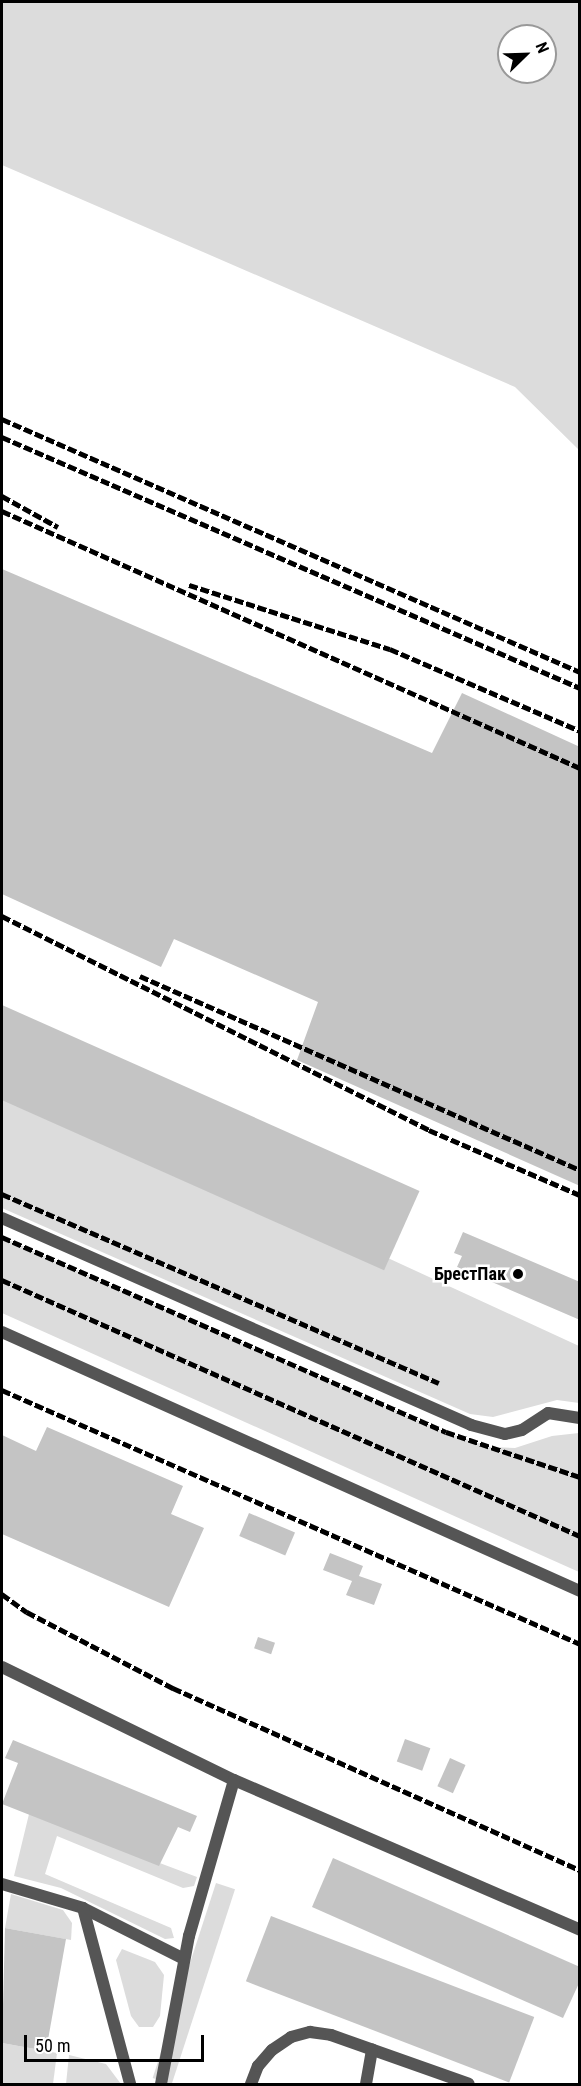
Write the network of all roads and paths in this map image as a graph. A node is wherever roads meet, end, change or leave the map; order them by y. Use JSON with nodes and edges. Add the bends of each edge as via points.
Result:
{"nodes":[{"id":1,"x":2,"y":1218,"type":"edge"},
{"id":2,"x":2,"y":1332,"type":"edge"},
{"id":3,"x":579,"y":1418,"type":"edge"},
{"id":4,"x":579,"y":1591,"type":"edge"},
{"id":5,"x":2,"y":1667,"type":"edge"},
{"id":6,"x":234,"y":1780,"type":"junction"},
{"id":7,"x":2,"y":1884,"type":"edge"},
{"id":8,"x":83,"y":1908,"type":"junction"},
{"id":9,"x":579,"y":1930,"type":"edge"},
{"id":10,"x":184,"y":1959,"type":"junction"},
{"id":11,"x":372,"y":2050,"type":"junction"},
{"id":12,"x":130,"y":2085,"type":"edge"},
{"id":13,"x":161,"y":2085,"type":"edge"},
{"id":14,"x":251,"y":2085,"type":"edge"},
{"id":15,"x":366,"y":2085,"type":"edge"},
{"id":16,"x":470,"y":2085,"type":"edge"}],
"edges":[{"from":1,"to":3,"type":"lane","via":[[471,1425],[505,1434],[522,1430],[548,1413]]},
{"from":2,"to":4,"type":"lane"},
{"from":5,"to":6,"type":"lane"},
{"from":6,"to":9,"type":"lane"},
{"from":6,"to":10,"type":"lane"},
{"from":7,"to":8,"type":"lane"},
{"from":8,"to":10,"type":"lane"},
{"from":8,"to":12,"type":"lane"},
{"from":10,"to":13,"type":"lane"},
{"from":11,"to":14,"type":"lane","via":[[331,2035],[310,2032],[291,2037],[258,2066]]},
{"from":11,"to":15,"type":"lane"},
{"from":11,"to":16,"type":"lane"}]}
